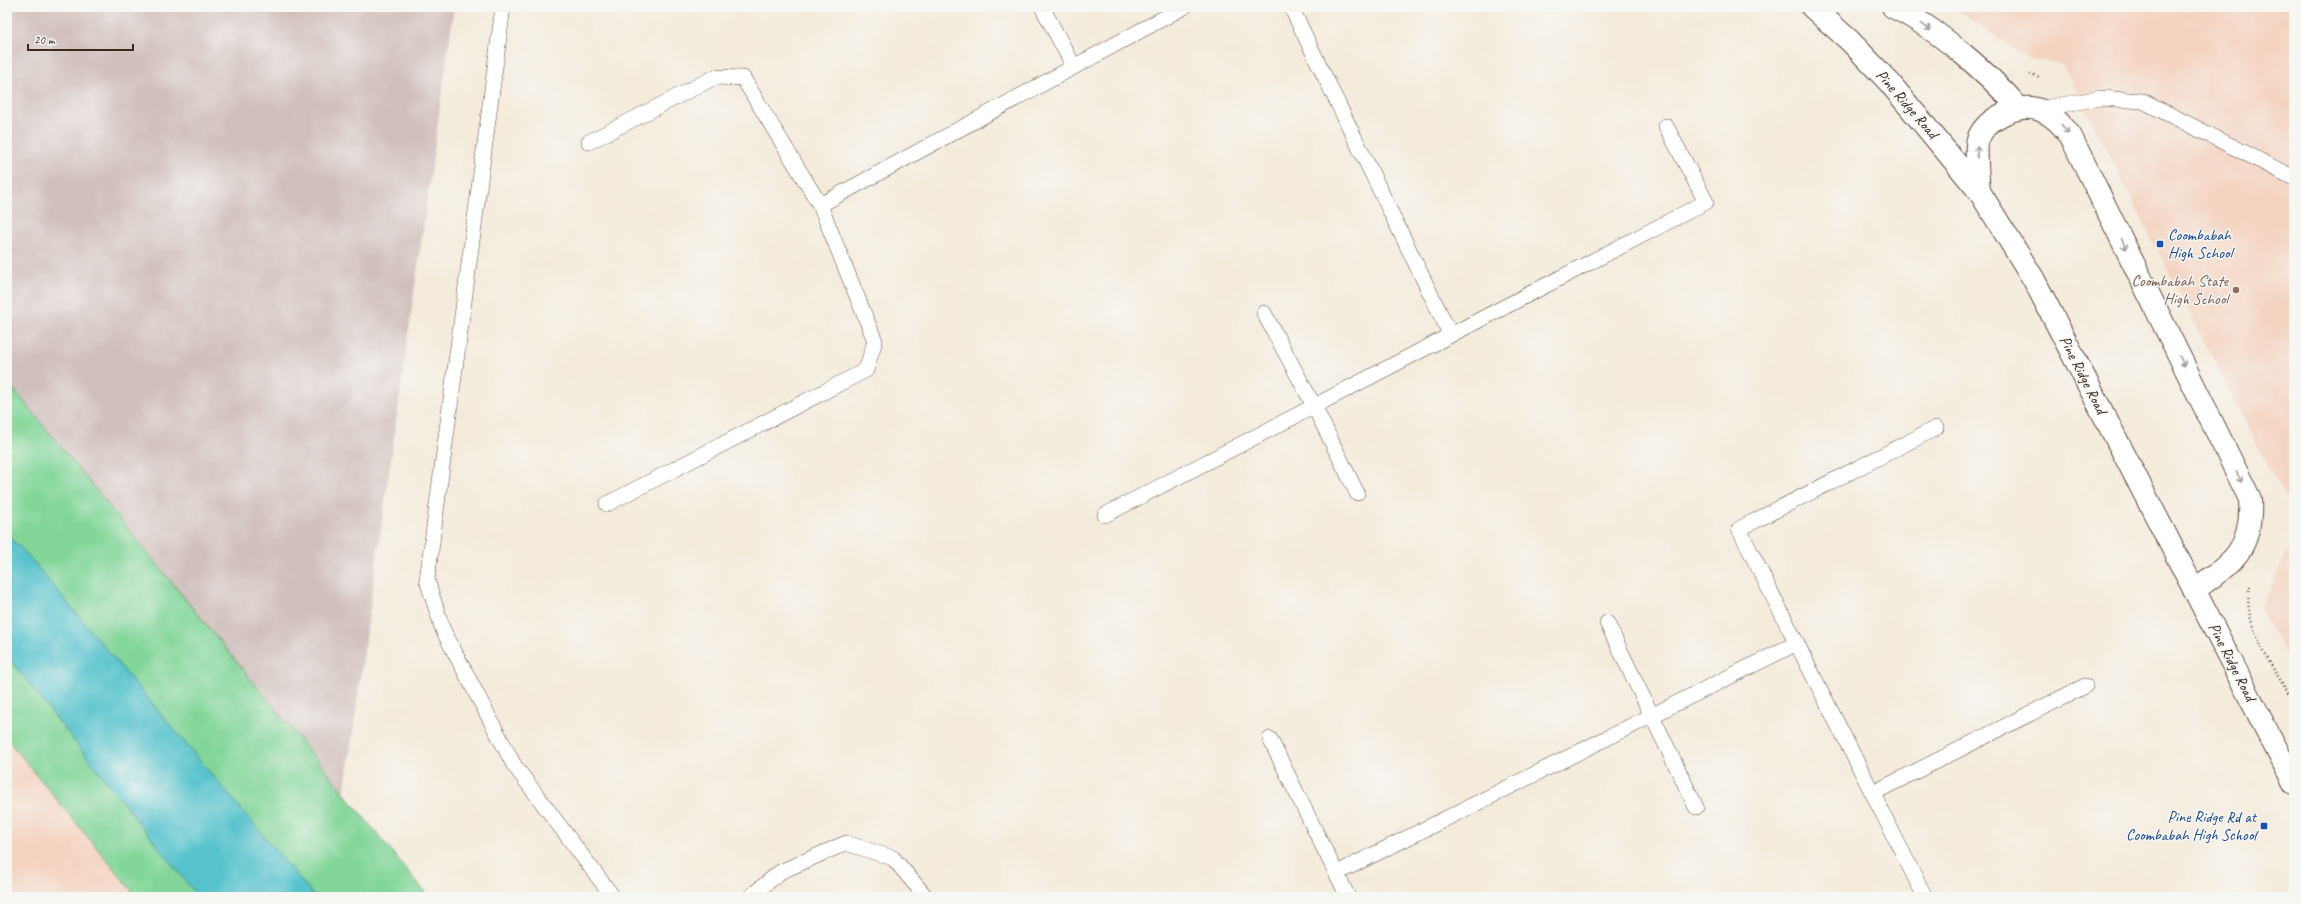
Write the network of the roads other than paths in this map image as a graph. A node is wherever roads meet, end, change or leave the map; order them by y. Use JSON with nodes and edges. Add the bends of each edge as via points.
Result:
{"nodes":[{"id":1,"x":503,"y":7,"type":"edge"},
{"id":2,"x":1042,"y":7,"type":"edge"},
{"id":3,"x":1184,"y":7,"type":"edge"},
{"id":4,"x":1291,"y":7,"type":"edge"},
{"id":5,"x":1812,"y":7,"type":"edge"},
{"id":6,"x":1893,"y":7,"type":"edge"},
{"id":7,"x":1074,"y":67,"type":"junction"},
{"id":8,"x":2029,"y":108,"type":"junction"},
{"id":9,"x":1666,"y":126,"type":"dead end"},
{"id":10,"x":589,"y":142,"type":"dead end"},
{"id":11,"x":2294,"y":178,"type":"edge"},
{"id":12,"x":1979,"y":191,"type":"junction"},
{"id":13,"x":820,"y":204,"type":"junction"},
{"id":14,"x":1264,"y":313,"type":"dead end"},
{"id":15,"x":1450,"y":334,"type":"junction"},
{"id":16,"x":1314,"y":406,"type":"junction"},
{"id":17,"x":1936,"y":428,"type":"dead end"},
{"id":18,"x":1357,"y":493,"type":"dead end"},
{"id":19,"x":607,"y":504,"type":"dead end"},
{"id":20,"x":1105,"y":515,"type":"dead end"},
{"id":21,"x":2194,"y":590,"type":"junction"},
{"id":22,"x":1607,"y":623,"type":"dead end"},
{"id":23,"x":1797,"y":643,"type":"junction"},
{"id":24,"x":2085,"y":686,"type":"dead end"},
{"id":25,"x":1652,"y":716,"type":"junction"},
{"id":26,"x":1270,"y":739,"type":"dead end"},
{"id":27,"x":2294,"y":783,"type":"edge"},
{"id":28,"x":1873,"y":793,"type":"junction"},
{"id":29,"x":1696,"y":807,"type":"dead end"},
{"id":30,"x":1337,"y":873,"type":"junction"},
{"id":31,"x":613,"y":897,"type":"edge"},
{"id":32,"x":750,"y":897,"type":"edge"},
{"id":33,"x":926,"y":897,"type":"edge"},
{"id":34,"x":1348,"y":897,"type":"edge"},
{"id":35,"x":1925,"y":897,"type":"edge"}],
"edges":[{"from":1,"to":31,"type":"lane","via":[[427,580],[442,630],[514,765]]},
{"from":2,"to":7,"type":"lane"},
{"from":3,"to":7,"type":"lane"},
{"from":4,"to":15,"type":"lane"},
{"from":5,"to":12,"type":"street","name":"Pine Ridge Road","via":[[1850,40],[1889,82]]},
{"from":6,"to":8,"type":"street","one_way":true,"via":[[1911,16]]},
{"from":7,"to":13,"type":"lane"},
{"from":8,"to":11,"type":"lane","via":[[2100,98],[2143,101]]},
{"from":12,"to":8,"type":"street","one_way":true,"via":[[1977,139],[1993,121]]},
{"from":8,"to":21,"type":"street","one_way":true,"via":[[2058,119],[2070,135],[2250,499],[2251,518],[2245,541],[2231,564]]},
{"from":9,"to":15,"type":"lane","via":[[1706,202]]},
{"from":10,"to":13,"type":"lane","via":[[715,77],[743,78]]},
{"from":12,"to":21,"type":"street","name":"Pine Ridge Road","via":[[2033,278]]},
{"from":13,"to":19,"type":"lane","via":[[875,341],[866,370]]},
{"from":14,"to":16,"type":"lane"},
{"from":15,"to":16,"type":"lane"},
{"from":16,"to":18,"type":"lane"},
{"from":16,"to":20,"type":"lane"},
{"from":17,"to":23,"type":"lane","via":[[1739,528]]},
{"from":21,"to":27,"type":"street","name":"Pine Ridge Road"},
{"from":22,"to":25,"type":"lane"},
{"from":23,"to":25,"type":"lane"},
{"from":23,"to":28,"type":"lane"},
{"from":24,"to":28,"type":"lane"},
{"from":25,"to":29,"type":"lane"},
{"from":25,"to":30,"type":"lane"},
{"from":26,"to":30,"type":"lane"},
{"from":28,"to":35,"type":"lane"},
{"from":30,"to":34,"type":"lane"},
{"from":32,"to":33,"type":"lane","via":[[780,872],[846,843],[893,858]]}]}
